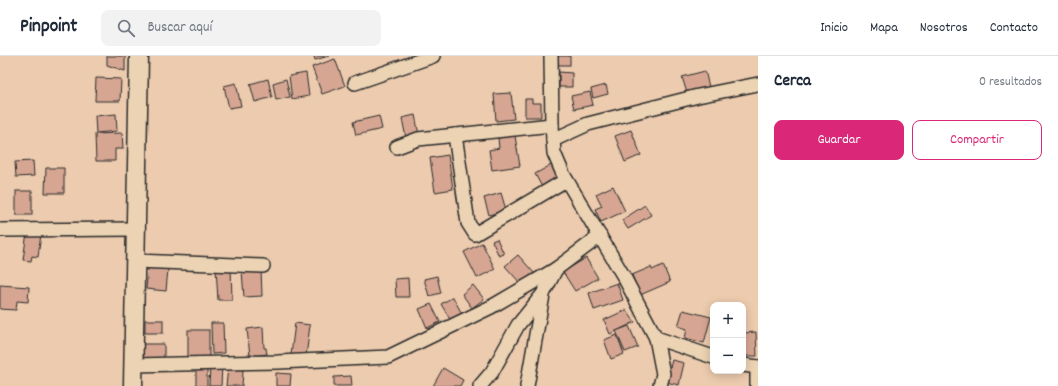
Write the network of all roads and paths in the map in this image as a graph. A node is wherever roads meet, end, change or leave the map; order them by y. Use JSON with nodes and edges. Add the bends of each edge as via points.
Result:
{"nodes":[{"id":1,"x":139,"y":56,"type":"edge"},
{"id":2,"x":433,"y":56,"type":"edge"},
{"id":3,"x":551,"y":56,"type":"edge"},
{"id":4,"x":355,"y":82,"type":"dead end"},
{"id":5,"x":758,"y":84,"type":"edge"},
{"id":6,"x":552,"y":125,"type":"junction"},
{"id":7,"x":454,"y":135,"type":"junction"},
{"id":8,"x":553,"y":140,"type":"junction"},
{"id":9,"x":397,"y":147,"type":"dead end"},
{"id":10,"x":566,"y":180,"type":"junction"},
{"id":11,"x":136,"y":229,"type":"junction"},
{"id":12,"x":0,"y":230,"type":"edge"},
{"id":13,"x":600,"y":236,"type":"junction"},
{"id":14,"x":136,"y":261,"type":"junction"},
{"id":15,"x":264,"y":266,"type":"dead end"},
{"id":16,"x":556,"y":269,"type":"junction"},
{"id":17,"x":543,"y":294,"type":"junction"},
{"id":18,"x":656,"y":338,"type":"junction"},
{"id":19,"x":710,"y":356,"type":"edge"},
{"id":20,"x":134,"y":365,"type":"junction"},
{"id":21,"x":746,"y":365,"type":"edge"},
{"id":22,"x":757,"y":367,"type":"edge"},
{"id":23,"x":133,"y":386,"type":"edge"},
{"id":24,"x":480,"y":386,"type":"edge"},
{"id":25,"x":526,"y":386,"type":"edge"},
{"id":26,"x":660,"y":386,"type":"edge"},
{"id":27,"x":757,"y":386,"type":"edge"}],
"edges":[{"from":1,"to":11,"type":"street"},
{"from":2,"to":4,"type":"street"},
{"from":3,"to":6,"type":"street"},
{"from":5,"to":8,"type":"street","via":[[698,96],[588,124]]},
{"from":6,"to":7,"type":"street"},
{"from":6,"to":8,"type":"street"},
{"from":7,"to":9,"type":"street","via":[[418,138]]},
{"from":7,"to":10,"type":"street","via":[[468,224],[475,234]]},
{"from":8,"to":10,"type":"street","via":[[554,153]]},
{"from":10,"to":13,"type":"street"},
{"from":11,"to":12,"type":"street"},
{"from":11,"to":14,"type":"street"},
{"from":13,"to":16,"type":"street"},
{"from":13,"to":18,"type":"street"},
{"from":14,"to":15,"type":"street"},
{"from":14,"to":20,"type":"street"},
{"from":16,"to":17,"type":"street"},
{"from":16,"to":20,"type":"street","via":[[491,307],[388,356],[278,362]]},
{"from":17,"to":24,"type":"street","via":[[518,325],[492,372]]},
{"from":17,"to":25,"type":"street"},
{"from":18,"to":19,"type":"street"},
{"from":18,"to":26,"type":"street","via":[[663,374]]},
{"from":20,"to":23,"type":"street"},
{"from":21,"to":22,"type":"street"},
{"from":22,"to":27,"type":"street"}]}
